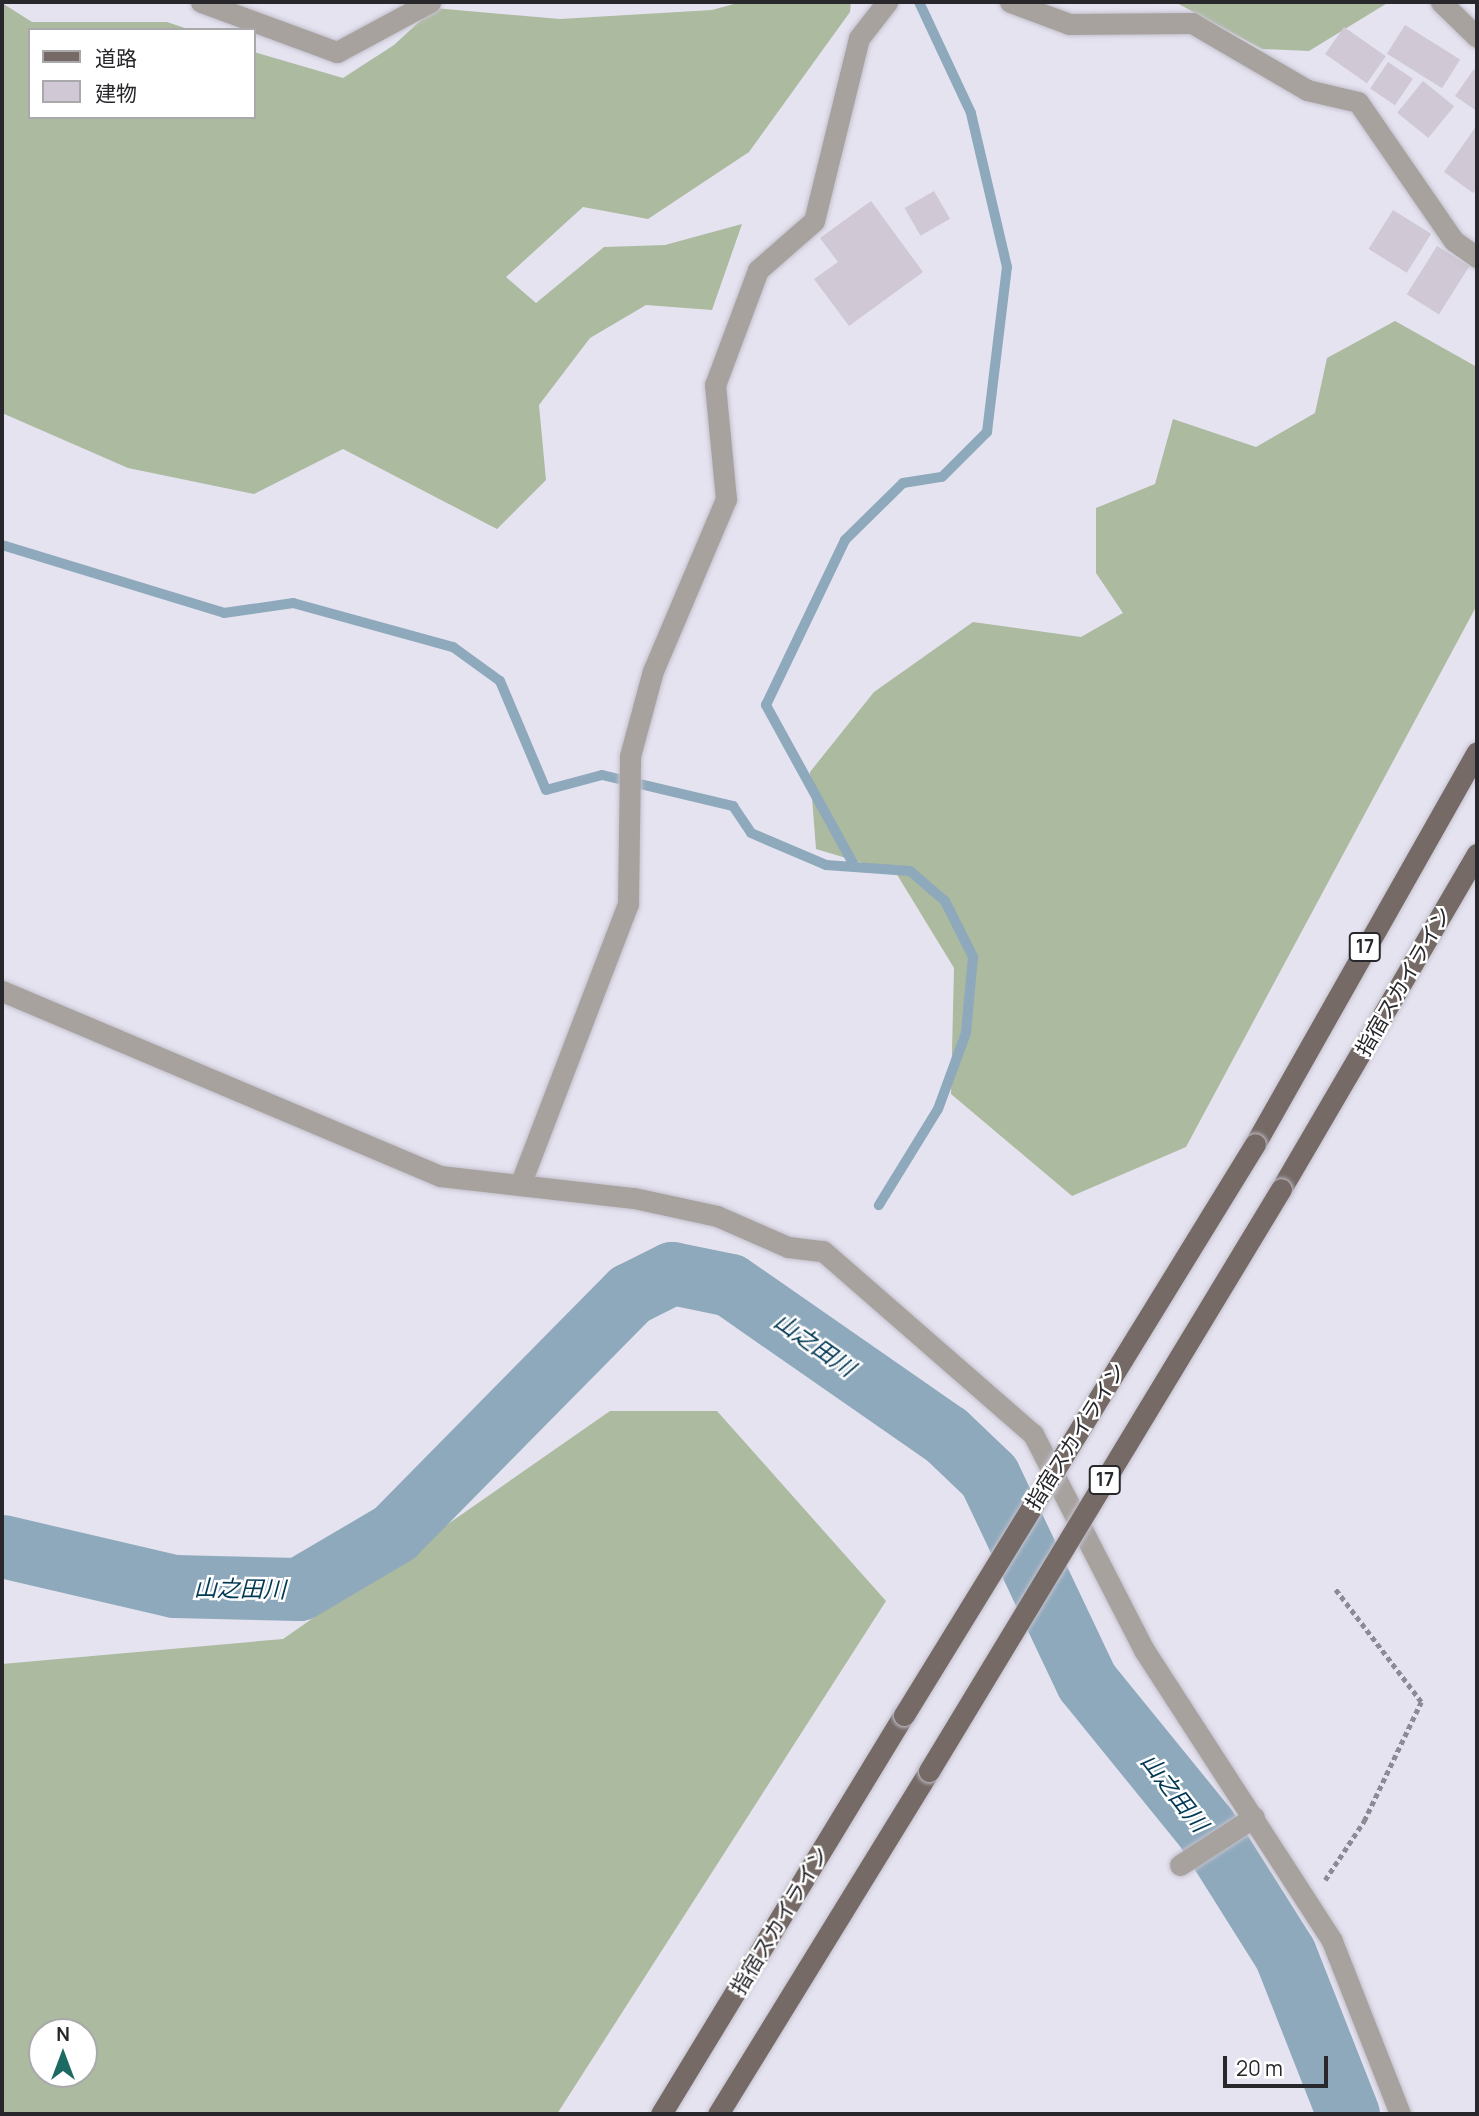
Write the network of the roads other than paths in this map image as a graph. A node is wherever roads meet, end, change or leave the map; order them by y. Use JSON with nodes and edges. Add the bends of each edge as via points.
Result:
{"nodes":[{"id":1,"x":201,"y":2,"type":"edge"},
{"id":2,"x":430,"y":2,"type":"edge"},
{"id":3,"x":887,"y":2,"type":"edge"},
{"id":4,"x":1010,"y":2,"type":"edge"},
{"id":5,"x":1441,"y":2,"type":"edge"},
{"id":6,"x":1477,"y":37,"type":"edge"},
{"id":7,"x":1477,"y":257,"type":"edge"},
{"id":8,"x":1477,"y":752,"type":"edge"},
{"id":9,"x":1477,"y":854,"type":"edge"},
{"id":10,"x":2,"y":991,"type":"edge"},
{"id":11,"x":520,"y":1185,"type":"junction"},
{"id":12,"x":1254,"y":1817,"type":"junction"},
{"id":13,"x":1180,"y":1865,"type":"dead end"},
{"id":14,"x":661,"y":2114,"type":"edge"},
{"id":15,"x":718,"y":2114,"type":"edge"},
{"id":16,"x":1400,"y":2114,"type":"edge"}],
"edges":[{"from":1,"to":2,"type":"street","via":[[337,52]]},
{"from":3,"to":11,"type":"street","via":[[859,38],[814,221],[758,270],[715,386],[726,499],[653,671],[630,756],[628,904]]},
{"from":4,"to":7,"type":"street","via":[[1069,24],[1192,23],[1307,90],[1358,102],[1454,241]]},
{"from":5,"to":6,"type":"street"},
{"from":8,"to":14,"type":"main road","name":"指宿スカイライン","number":"17","bridge":true,"via":[[1255,1144]]},
{"from":9,"to":15,"type":"main road","name":"指宿スカイライン","number":"17","bridge":true,"via":[[1281,1189]]},
{"from":10,"to":11,"type":"street","via":[[391,1161],[440,1177]]},
{"from":11,"to":12,"type":"street","via":[[634,1198],[717,1216],[788,1247],[823,1251],[934,1345],[1033,1434],[1144,1650]]},
{"from":12,"to":13,"type":"street"},
{"from":12,"to":16,"type":"street","via":[[1332,1941]]}]}
